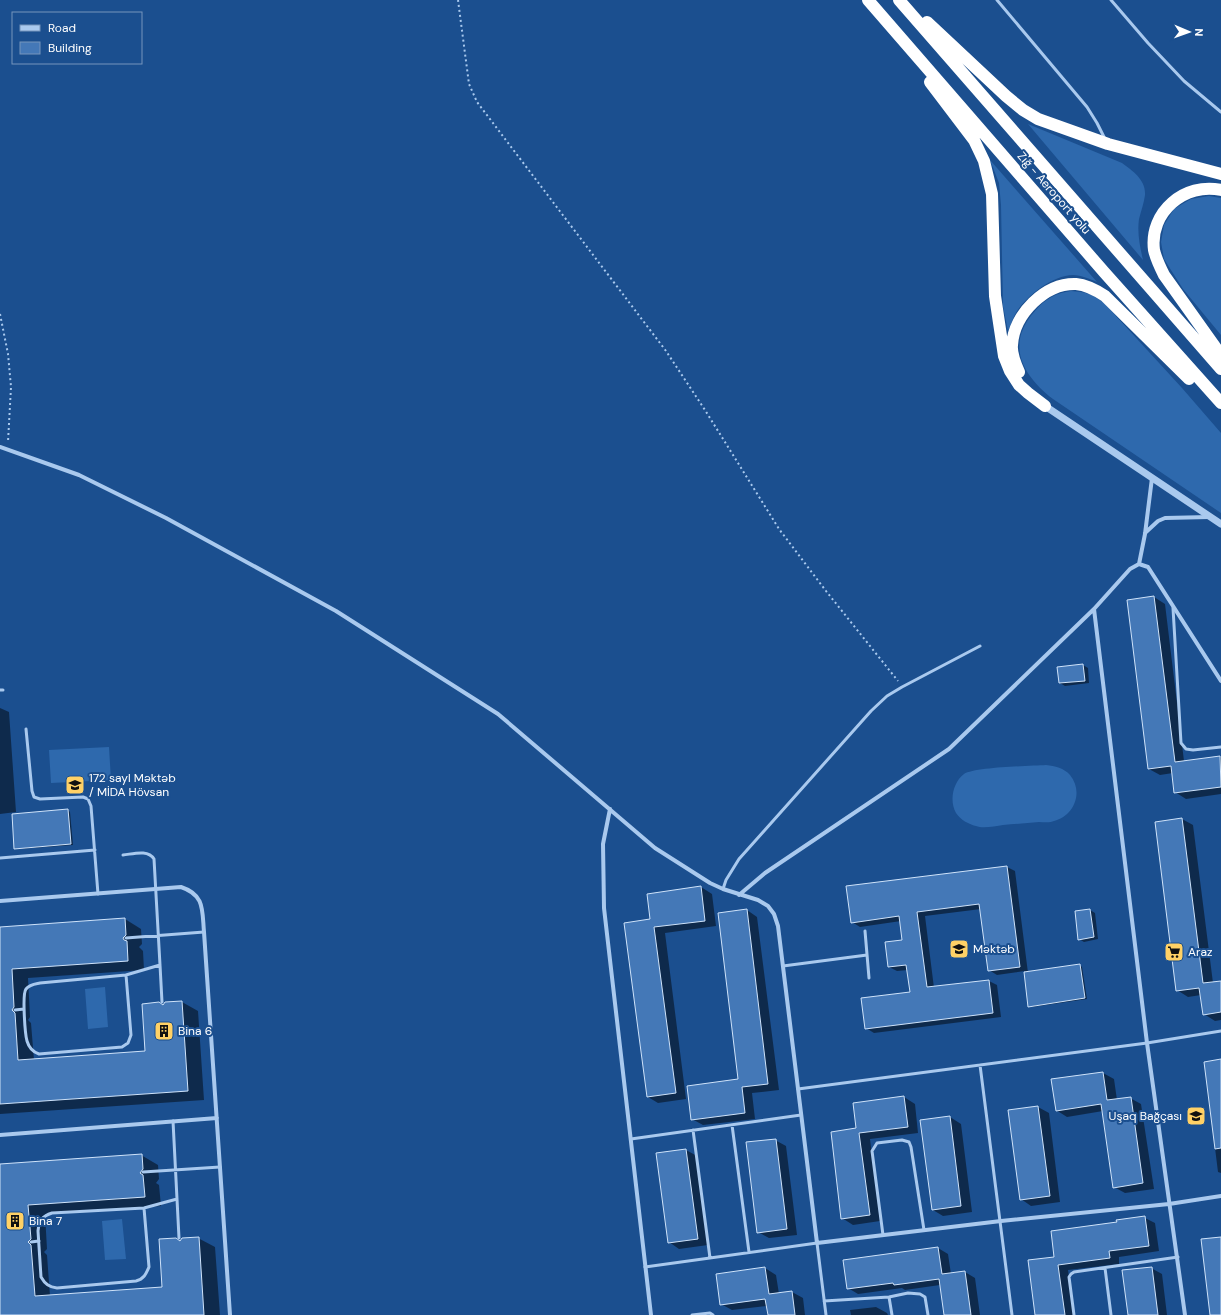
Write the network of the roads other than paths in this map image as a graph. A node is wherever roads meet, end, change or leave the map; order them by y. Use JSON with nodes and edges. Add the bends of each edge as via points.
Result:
{"nodes":[{"id":1,"x":868,"y":0,"type":"edge"},
{"id":2,"x":898,"y":0,"type":"edge"},
{"id":3,"x":904,"y":0,"type":"edge"},
{"id":4,"x":997,"y":0,"type":"edge"},
{"id":5,"x":1111,"y":0,"type":"edge"},
{"id":6,"x":1221,"y":112,"type":"edge"},
{"id":7,"x":1108,"y":144,"type":"junction"},
{"id":8,"x":1221,"y":174,"type":"edge"},
{"id":9,"x":1221,"y":190,"type":"edge"},
{"id":10,"x":1221,"y":355,"type":"edge"},
{"id":11,"x":1221,"y":369,"type":"edge"},
{"id":12,"x":1221,"y":403,"type":"edge"},
{"id":13,"x":1044,"y":406,"type":"junction"},
{"id":14,"x":1221,"y":410,"type":"edge"},
{"id":15,"x":0,"y":446,"type":"edge"},
{"id":16,"x":1152,"y":478,"type":"junction"},
{"id":17,"x":1211,"y":517,"type":"junction"},
{"id":18,"x":1221,"y":524,"type":"edge"},
{"id":19,"x":1145,"y":534,"type":"junction"},
{"id":20,"x":1139,"y":564,"type":"junction"},
{"id":21,"x":1173,"y":606,"type":"junction"},
{"id":22,"x":1094,"y":609,"type":"junction"},
{"id":23,"x":980,"y":646,"type":"dead end"},
{"id":24,"x":1221,"y":681,"type":"edge"},
{"id":25,"x":26,"y":729,"type":"dead end"},
{"id":26,"x":1221,"y":747,"type":"edge"},
{"id":27,"x":610,"y":809,"type":"junction"},
{"id":28,"x":95,"y":850,"type":"junction"},
{"id":29,"x":123,"y":855,"type":"dead end"},
{"id":30,"x":0,"y":858,"type":"edge"},
{"id":31,"x":156,"y":889,"type":"junction"},
{"id":32,"x":723,"y":889,"type":"junction"},
{"id":33,"x":98,"y":894,"type":"junction"},
{"id":34,"x":739,"y":895,"type":"junction"},
{"id":35,"x":0,"y":901,"type":"edge"},
{"id":36,"x":865,"y":931,"type":"dead end"},
{"id":37,"x":204,"y":932,"type":"junction"},
{"id":38,"x":159,"y":936,"type":"junction"},
{"id":39,"x":126,"y":938,"type":"dead end"},
{"id":40,"x":867,"y":955,"type":"junction"},
{"id":41,"x":160,"y":965,"type":"junction"},
{"id":42,"x":783,"y":966,"type":"junction"},
{"id":43,"x":126,"y":975,"type":"junction"},
{"id":44,"x":869,"y":978,"type":"dead end"},
{"id":45,"x":162,"y":1002,"type":"dead end"},
{"id":46,"x":24,"y":1009,"type":"junction"},
{"id":47,"x":14,"y":1010,"type":"dead end"},
{"id":48,"x":1221,"y":1031,"type":"edge"},
{"id":49,"x":1147,"y":1043,"type":"junction"},
{"id":50,"x":980,"y":1065,"type":"junction"},
{"id":51,"x":798,"y":1089,"type":"junction"},
{"id":52,"x":801,"y":1115,"type":"junction"},
{"id":53,"x":217,"y":1118,"type":"junction"},
{"id":54,"x":173,"y":1121,"type":"junction"},
{"id":55,"x":732,"y":1125,"type":"junction"},
{"id":56,"x":693,"y":1130,"type":"junction"},
{"id":57,"x":0,"y":1135,"type":"edge"},
{"id":58,"x":631,"y":1139,"type":"junction"},
{"id":59,"x":220,"y":1167,"type":"junction"},
{"id":60,"x":176,"y":1169,"type":"junction"},
{"id":61,"x":143,"y":1172,"type":"dead end"},
{"id":62,"x":1221,"y":1196,"type":"edge"},
{"id":63,"x":177,"y":1199,"type":"junction"},
{"id":64,"x":1169,"y":1204,"type":"junction"},
{"id":65,"x":144,"y":1208,"type":"junction"},
{"id":66,"x":1001,"y":1221,"type":"junction"},
{"id":67,"x":924,"y":1230,"type":"junction"},
{"id":68,"x":883,"y":1235,"type":"junction"},
{"id":69,"x":179,"y":1238,"type":"dead end"},
{"id":70,"x":39,"y":1241,"type":"junction"},
{"id":71,"x":31,"y":1242,"type":"dead end"},
{"id":72,"x":817,"y":1243,"type":"junction"},
{"id":73,"x":750,"y":1252,"type":"junction"},
{"id":74,"x":1178,"y":1256,"type":"junction"},
{"id":75,"x":710,"y":1258,"type":"junction"},
{"id":76,"x":645,"y":1267,"type":"junction"},
{"id":77,"x":1105,"y":1268,"type":"junction"},
{"id":78,"x":889,"y":1297,"type":"junction"},
{"id":79,"x":824,"y":1301,"type":"junction"},
{"id":80,"x":230,"y":1315,"type":"edge"},
{"id":81,"x":651,"y":1315,"type":"edge"},
{"id":82,"x":692,"y":1315,"type":"edge"},
{"id":83,"x":712,"y":1315,"type":"edge"},
{"id":84,"x":826,"y":1315,"type":"edge"},
{"id":85,"x":892,"y":1315,"type":"edge"},
{"id":86,"x":928,"y":1315,"type":"edge"},
{"id":87,"x":1012,"y":1315,"type":"edge"},
{"id":88,"x":1074,"y":1315,"type":"edge"},
{"id":89,"x":1111,"y":1315,"type":"edge"},
{"id":90,"x":1185,"y":1315,"type":"edge"}],
"edges":[{"from":1,"to":12,"type":"highway","name":"Zığ - Aeroport yolu"},
{"from":1,"to":13,"type":"highway","via":[[974,140],[984,161],[992,194],[995,296],[1004,356],[1019,385]]},
{"from":2,"to":11,"type":"highway","name":"Zığ - Aeroport yolu"},
{"from":3,"to":7,"type":"highway","via":[[1023,110],[1052,125]]},
{"from":4,"to":7,"type":"lane","via":[[1087,107]]},
{"from":5,"to":6,"type":"lane","via":[[1184,81]]},
{"from":7,"to":8,"type":"highway"},
{"from":9,"to":10,"type":"highway","via":[[1204,188],[1192,191],[1170,204],[1157,224],[1154,248],[1157,262],[1164,275]]},
{"from":13,"to":14,"type":"highway","via":[[1020,375],[1014,360],[1012,345],[1015,330],[1025,312],[1041,296],[1053,288],[1077,284],[1092,288],[1104,296]]},
{"from":13,"to":16,"type":"street"},
{"from":15,"to":27,"type":"street","via":[[79,475],[166,518],[336,611],[498,714]]},
{"from":16,"to":17,"type":"street"},
{"from":16,"to":19,"type":"street"},
{"from":17,"to":18,"type":"street"},
{"from":17,"to":19,"type":"street","via":[[1165,518],[1158,521]]},
{"from":19,"to":20,"type":"street"},
{"from":20,"to":21,"type":"street","via":[[1148,567]]},
{"from":20,"to":22,"type":"street","via":[[1130,569]]},
{"from":21,"to":24,"type":"street"},
{"from":21,"to":26,"type":"lane","via":[[1181,743],[1186,749],[1193,750]]},
{"from":22,"to":34,"type":"street","via":[[949,749],[764,873]]},
{"from":22,"to":49,"type":"street"},
{"from":23,"to":32,"type":"lane","via":[[902,687],[887,696],[871,711],[739,859]]},
{"from":25,"to":28,"type":"lane","via":[[34,797],[88,799],[91,806]]},
{"from":27,"to":32,"type":"street","via":[[655,848]]},
{"from":27,"to":58,"type":"street","via":[[603,844],[604,908]]},
{"from":28,"to":30,"type":"lane"},
{"from":28,"to":33,"type":"lane"},
{"from":29,"to":31,"type":"lane","via":[[152,855]]},
{"from":31,"to":33,"type":"street"},
{"from":31,"to":37,"type":"street","via":[[181,887],[191,890],[202,907]]},
{"from":31,"to":38,"type":"lane"},
{"from":32,"to":34,"type":"street"},
{"from":33,"to":35,"type":"street"},
{"from":34,"to":42,"type":"street","via":[[758,900],[768,906],[774,914]]},
{"from":36,"to":40,"type":"lane"},
{"from":37,"to":38,"type":"lane"},
{"from":37,"to":53,"type":"street"},
{"from":38,"to":39,"type":"lane"},
{"from":38,"to":41,"type":"lane"},
{"from":40,"to":42,"type":"lane"},
{"from":40,"to":44,"type":"lane"},
{"from":41,"to":43,"type":"lane"},
{"from":41,"to":45,"type":"lane"},
{"from":42,"to":51,"type":"street"},
{"from":43,"to":46,"type":"lane","via":[[30,984],[25,990]]},
{"from":43,"to":46,"type":"lane","via":[[131,1035],[128,1043],[122,1047],[39,1054],[32,1052],[27,1041]]},
{"from":46,"to":47,"type":"lane"},
{"from":48,"to":49,"type":"lane"},
{"from":49,"to":50,"type":"lane"},
{"from":49,"to":64,"type":"street"},
{"from":50,"to":51,"type":"lane"},
{"from":50,"to":66,"type":"lane"},
{"from":51,"to":52,"type":"street"},
{"from":52,"to":55,"type":"lane"},
{"from":52,"to":72,"type":"street"},
{"from":53,"to":54,"type":"street"},
{"from":53,"to":59,"type":"street"},
{"from":54,"to":57,"type":"street"},
{"from":54,"to":60,"type":"lane"},
{"from":55,"to":56,"type":"lane"},
{"from":55,"to":73,"type":"lane"},
{"from":56,"to":58,"type":"lane"},
{"from":56,"to":75,"type":"lane"},
{"from":58,"to":76,"type":"street"},
{"from":59,"to":60,"type":"lane"},
{"from":59,"to":80,"type":"street"},
{"from":60,"to":61,"type":"lane"},
{"from":60,"to":63,"type":"lane"},
{"from":62,"to":64,"type":"street"},
{"from":63,"to":65,"type":"lane"},
{"from":63,"to":69,"type":"lane"},
{"from":64,"to":66,"type":"street"},
{"from":64,"to":74,"type":"street"},
{"from":65,"to":70,"type":"lane","via":[[52,1213],[45,1216],[39,1224]]},
{"from":65,"to":70,"type":"lane","via":[[149,1267],[141,1280],[51,1287],[44,1283],[41,1277]]},
{"from":66,"to":67,"type":"street"},
{"from":66,"to":87,"type":"lane"},
{"from":67,"to":68,"type":"street"},
{"from":67,"to":68,"type":"lane","via":[[909,1142],[902,1140],[877,1143],[872,1151]]},
{"from":68,"to":72,"type":"street"},
{"from":70,"to":71,"type":"lane"},
{"from":72,"to":73,"type":"lane"},
{"from":72,"to":79,"type":"lane"},
{"from":73,"to":75,"type":"lane"},
{"from":74,"to":77,"type":"lane"},
{"from":74,"to":90,"type":"street"},
{"from":75,"to":76,"type":"lane"},
{"from":76,"to":81,"type":"street"},
{"from":77,"to":88,"type":"lane","via":[[1071,1274]]},
{"from":77,"to":89,"type":"lane"},
{"from":78,"to":79,"type":"lane"},
{"from":78,"to":85,"type":"lane"},
{"from":78,"to":86,"type":"lane","via":[[920,1294],[925,1297]]},
{"from":79,"to":84,"type":"lane"},
{"from":82,"to":83,"type":"lane"}]}
